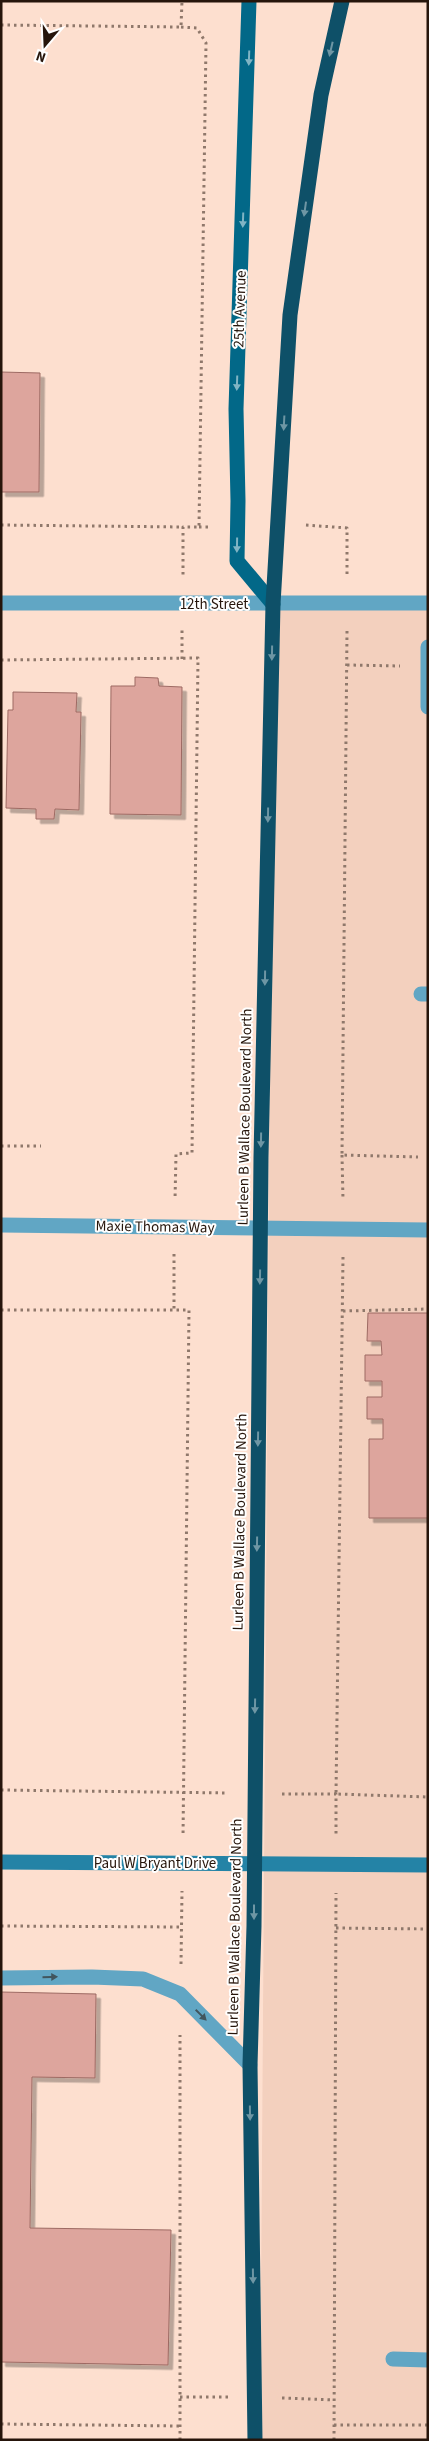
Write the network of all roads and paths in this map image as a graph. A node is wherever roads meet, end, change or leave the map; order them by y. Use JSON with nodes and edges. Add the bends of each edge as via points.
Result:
{"nodes":[{"id":1,"x":182,"y":1,"type":"edge"},
{"id":2,"x":342,"y":1,"type":"edge"},
{"id":3,"x":248,"y":4,"type":"edge"},
{"id":4,"x":1,"y":25,"type":"edge"},
{"id":5,"x":181,"y":27,"type":"junction"},
{"id":6,"x":278,"y":524,"type":"junction"},
{"id":7,"x":1,"y":525,"type":"edge"},
{"id":8,"x":237,"y":526,"type":"junction"},
{"id":9,"x":183,"y":527,"type":"junction"},
{"id":10,"x":199,"y":528,"type":"junction"},
{"id":11,"x":1,"y":603,"type":"edge"},
{"id":12,"x":428,"y":603,"type":"edge"},
{"id":13,"x":182,"y":604,"type":"junction"},
{"id":14,"x":273,"y":604,"type":"junction"},
{"id":15,"x":347,"y":604,"type":"junction"},
{"id":16,"x":428,"y":648,"type":"edge"},
{"id":17,"x":182,"y":659,"type":"junction"},
{"id":18,"x":1,"y":660,"type":"edge"},
{"id":19,"x":347,"y":665,"type":"junction"},
{"id":20,"x":427,"y":666,"type":"edge"},
{"id":21,"x":427,"y":707,"type":"edge"},
{"id":22,"x":1,"y":1146,"type":"edge"},
{"id":23,"x":41,"y":1146,"type":"dead end"},
{"id":24,"x":342,"y":1155,"type":"junction"},
{"id":25,"x":418,"y":1157,"type":"dead end"},
{"id":26,"x":1,"y":1225,"type":"edge"},
{"id":27,"x":174,"y":1227,"type":"junction"},
{"id":28,"x":260,"y":1228,"type":"junction"},
{"id":29,"x":343,"y":1229,"type":"junction"},
{"id":30,"x":428,"y":1230,"type":"edge"},
{"id":31,"x":428,"y":1309,"type":"edge"},
{"id":32,"x":1,"y":1310,"type":"edge"},
{"id":33,"x":174,"y":1311,"type":"junction"},
{"id":34,"x":343,"y":1311,"type":"junction"},
{"id":35,"x":1,"y":1790,"type":"edge"},
{"id":36,"x":183,"y":1793,"type":"junction"},
{"id":37,"x":254,"y":1794,"type":"junction"},
{"id":38,"x":336,"y":1794,"type":"junction"},
{"id":39,"x":428,"y":1797,"type":"edge"},
{"id":40,"x":1,"y":1862,"type":"edge"},
{"id":41,"x":183,"y":1863,"type":"junction"},
{"id":42,"x":254,"y":1864,"type":"junction"},
{"id":43,"x":336,"y":1864,"type":"junction"},
{"id":44,"x":428,"y":1865,"type":"edge"},
{"id":45,"x":1,"y":1926,"type":"edge"},
{"id":46,"x":182,"y":1927,"type":"junction"},
{"id":47,"x":336,"y":1928,"type":"junction"},
{"id":48,"x":428,"y":1929,"type":"edge"},
{"id":49,"x":1,"y":1978,"type":"edge"},
{"id":50,"x":180,"y":1994,"type":"junction"},
{"id":51,"x":250,"y":2065,"type":"junction"},
{"id":52,"x":393,"y":2359,"type":"dead end"},
{"id":53,"x":428,"y":2360,"type":"edge"},
{"id":54,"x":1,"y":2424,"type":"edge"},
{"id":55,"x":334,"y":2425,"type":"junction"},
{"id":56,"x":179,"y":2426,"type":"junction"},
{"id":57,"x":428,"y":2426,"type":"edge"},
{"id":58,"x":180,"y":2440,"type":"edge"},
{"id":59,"x":255,"y":2440,"type":"edge"},
{"id":60,"x":334,"y":2440,"type":"edge"}],
"edges":[{"from":1,"to":5,"type":"path"},
{"from":2,"to":6,"type":"highway","name":"Lurleen B Wallace Boulevard North","one_way":true,"via":[[321,95],[290,315]]},
{"from":3,"to":8,"type":"main road","name":"25th Avenue","one_way":true,"via":[[236,409]]},
{"from":4,"to":5,"type":"path"},
{"from":5,"to":10,"type":"path","via":[[197,28],[206,43]]},
{"from":6,"to":14,"type":"highway","name":"Lurleen B Wallace Boulevard North"},
{"from":6,"to":15,"type":"path","via":[[347,528]]},
{"from":7,"to":9,"type":"path"},
{"from":8,"to":10,"type":"path"},
{"from":8,"to":14,"type":"main road","name":"25th Avenue","one_way":true,"via":[[236,561]]},
{"from":9,"to":10,"type":"path"},
{"from":9,"to":13,"type":"path"},
{"from":11,"to":13,"type":"street","name":"12th Street"},
{"from":12,"to":15,"type":"street","name":"12th Street"},
{"from":13,"to":14,"type":"street","name":"12th Street"},
{"from":13,"to":17,"type":"path"},
{"from":14,"to":15,"type":"street","name":"12th Street"},
{"from":14,"to":28,"type":"highway","name":"Lurleen B Wallace Boulevard North","one_way":true},
{"from":15,"to":19,"type":"path"},
{"from":16,"to":20,"type":"street"},
{"from":17,"to":18,"type":"path"},
{"from":17,"to":27,"type":"path","via":[[198,658],[192,1153],[176,1154]]},
{"from":19,"to":20,"type":"path"},
{"from":19,"to":24,"type":"path"},
{"from":20,"to":21,"type":"street"},
{"from":22,"to":23,"type":"path"},
{"from":24,"to":25,"type":"path"},
{"from":24,"to":29,"type":"path"},
{"from":26,"to":27,"type":"street","name":"Maxie Thomas Way"},
{"from":27,"to":28,"type":"street","name":"Maxie Thomas Way"},
{"from":27,"to":33,"type":"path"},
{"from":28,"to":29,"type":"street","name":"Maxie Thomas Way"},
{"from":28,"to":37,"type":"highway","name":"Lurleen B Wallace Boulevard North","one_way":true},
{"from":29,"to":30,"type":"street","name":"Maxie Thomas Way"},
{"from":29,"to":34,"type":"path"},
{"from":31,"to":34,"type":"path"},
{"from":32,"to":33,"type":"path"},
{"from":33,"to":36,"type":"path","via":[[189,1310]]},
{"from":34,"to":38,"type":"path"},
{"from":35,"to":36,"type":"path"},
{"from":36,"to":37,"type":"path"},
{"from":36,"to":41,"type":"path"},
{"from":37,"to":38,"type":"path"},
{"from":37,"to":42,"type":"highway","name":"Lurleen B Wallace Boulevard North"},
{"from":38,"to":39,"type":"path"},
{"from":38,"to":43,"type":"path"},
{"from":40,"to":41,"type":"street","name":"Paul W Bryant Drive"},
{"from":41,"to":42,"type":"street","name":"Paul W Bryant Drive"},
{"from":41,"to":46,"type":"path"},
{"from":42,"to":43,"type":"street","name":"Paul W Bryant Drive"},
{"from":42,"to":51,"type":"highway","name":"Lurleen B Wallace Boulevard North","one_way":true},
{"from":43,"to":44,"type":"street","name":"Paul W Bryant Drive"},
{"from":43,"to":47,"type":"path"},
{"from":45,"to":46,"type":"path"},
{"from":46,"to":50,"type":"path"},
{"from":47,"to":48,"type":"path"},
{"from":47,"to":55,"type":"path"},
{"from":49,"to":50,"type":"street","one_way":true,"via":[[143,1980]]},
{"from":50,"to":51,"type":"street","one_way":true},
{"from":50,"to":56,"type":"path"},
{"from":51,"to":59,"type":"highway","name":"Lurleen B Wallace Boulevard North","one_way":true},
{"from":52,"to":53,"type":"street"},
{"from":54,"to":56,"type":"path"},
{"from":55,"to":57,"type":"path"},
{"from":55,"to":60,"type":"path"},
{"from":56,"to":58,"type":"path"}]}
